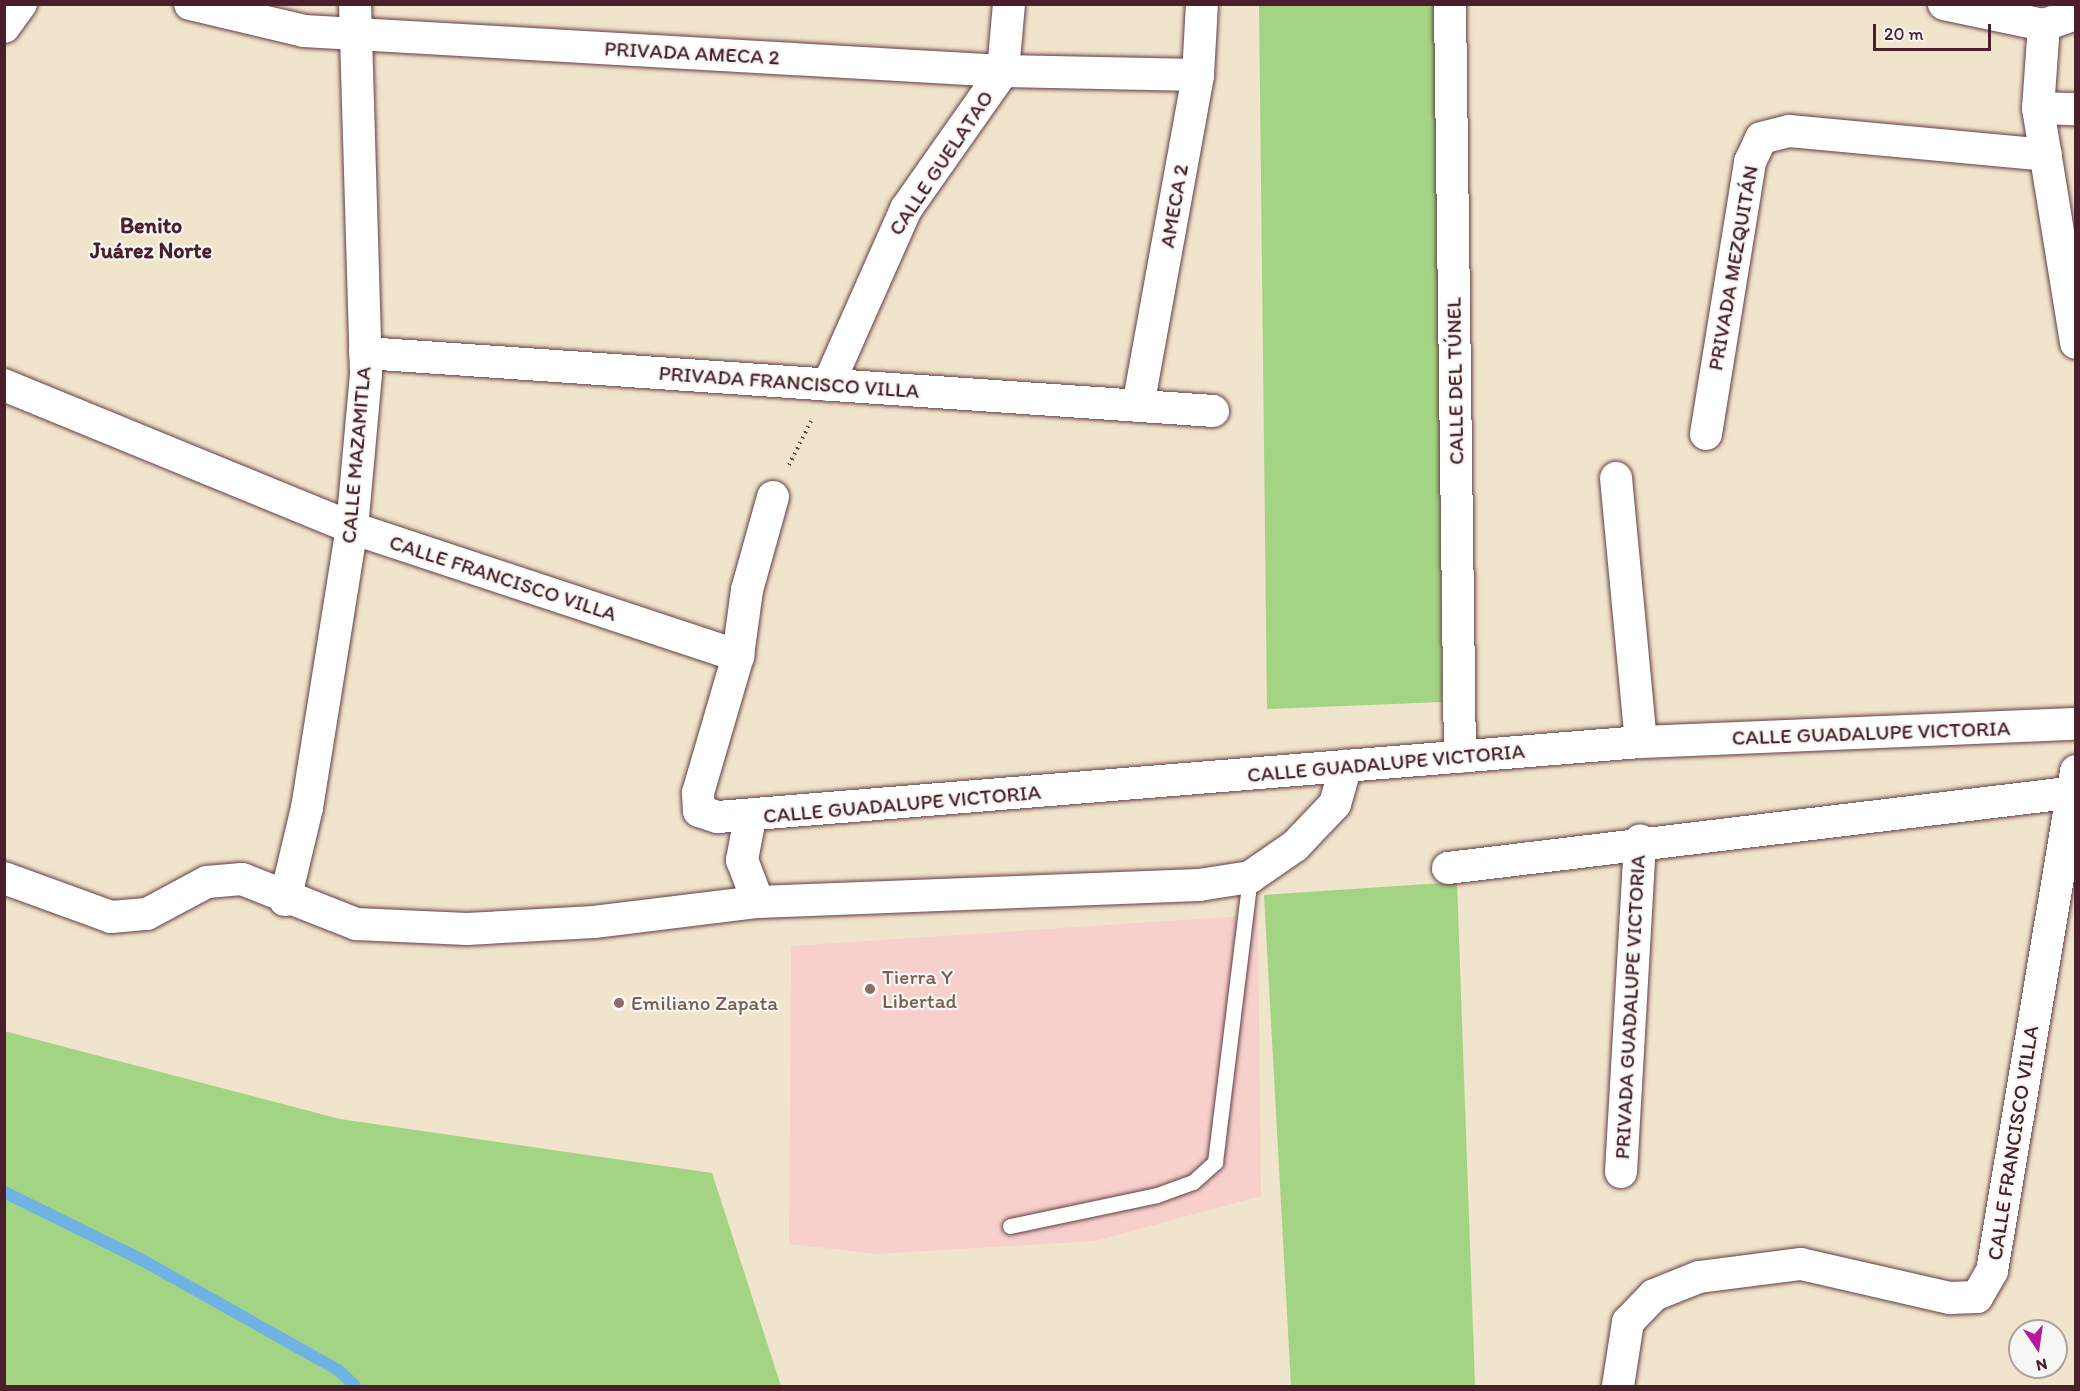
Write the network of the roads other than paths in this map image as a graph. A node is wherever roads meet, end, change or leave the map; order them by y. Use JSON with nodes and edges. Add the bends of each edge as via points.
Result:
{"nodes":[{"id":1,"x":21,"y":4,"type":"edge"},
{"id":2,"x":190,"y":4,"type":"edge"},
{"id":3,"x":1009,"y":4,"type":"edge"},
{"id":4,"x":1202,"y":4,"type":"edge"},
{"id":5,"x":1450,"y":4,"type":"edge"},
{"id":6,"x":1944,"y":4,"type":"edge"},
{"id":7,"x":2076,"y":14,"type":"edge"},
{"id":8,"x":355,"y":19,"type":"edge"},
{"id":9,"x":2044,"y":25,"type":"junction"},
{"id":10,"x":4,"y":27,"type":"edge"},
{"id":11,"x":1003,"y":71,"type":"junction"},
{"id":12,"x":1198,"y":75,"type":"junction"},
{"id":13,"x":2038,"y":108,"type":"junction"},
{"id":14,"x":2076,"y":110,"type":"edge"},
{"id":15,"x":2046,"y":155,"type":"junction"},
{"id":16,"x":2076,"y":343,"type":"edge"},
{"id":17,"x":365,"y":353,"type":"junction"},
{"id":18,"x":4,"y":385,"type":"edge"},
{"id":19,"x":828,"y":385,"type":"junction"},
{"id":20,"x":1138,"y":406,"type":"junction"},
{"id":21,"x":1213,"y":411,"type":"dead end"},
{"id":22,"x":1706,"y":434,"type":"dead end"},
{"id":23,"x":1616,"y":478,"type":"dead end"},
{"id":24,"x":773,"y":497,"type":"road end"},
{"id":25,"x":351,"y":528,"type":"junction"},
{"id":26,"x":738,"y":656,"type":"junction"},
{"id":27,"x":2076,"y":724,"type":"edge"},
{"id":28,"x":1641,"y":742,"type":"junction"},
{"id":29,"x":1460,"y":757,"type":"junction"},
{"id":30,"x":1346,"y":766,"type":"junction"},
{"id":31,"x":2074,"y":785,"type":"edge"},
{"id":32,"x":750,"y":818,"type":"junction"},
{"id":33,"x":1640,"y":841,"type":"junction"},
{"id":34,"x":1448,"y":868,"type":"dead end"},
{"id":35,"x":1250,"y":877,"type":"junction"},
{"id":36,"x":4,"y":878,"type":"edge"},
{"id":37,"x":285,"y":900,"type":"junction"},
{"id":38,"x":758,"y":902,"type":"junction"},
{"id":39,"x":1620,"y":1172,"type":"dead end"},
{"id":40,"x":1010,"y":1226,"type":"dead end"},
{"id":41,"x":1618,"y":1386,"type":"edge"}],
"edges":[{"from":1,"to":10,"type":"street"},
{"from":2,"to":8,"type":"street","name":"PRIVADA AMECA 2","via":[[304,31]]},
{"from":3,"to":11,"type":"street","name":"CALLE GUELATAO"},
{"from":4,"to":12,"type":"street","name":"AMECA 2"},
{"from":5,"to":29,"type":"street","name":"CALLE DEL TÚNEL"},
{"from":6,"to":9,"type":"street"},
{"from":7,"to":9,"type":"street"},
{"from":8,"to":11,"type":"street","name":"PRIVADA AMECA 2"},
{"from":8,"to":17,"type":"street","name":"CALLE MAZAMITLA"},
{"from":9,"to":13,"type":"street"},
{"from":11,"to":12,"type":"street","name":"PRIVADA AMECA 2"},
{"from":11,"to":19,"type":"street","name":"CALLE GUELATAO","via":[[906,209]]},
{"from":12,"to":20,"type":"street","name":"AMECA 2"},
{"from":13,"to":14,"type":"street"},
{"from":13,"to":15,"type":"street"},
{"from":15,"to":16,"type":"street"},
{"from":15,"to":22,"type":"street","name":"PRIVADA MEZQUITÁN","via":[[1789,131],[1761,138],[1750,162]]},
{"from":17,"to":19,"type":"street","name":"PRIVADA FRANCISCO VILLA"},
{"from":17,"to":25,"type":"street","name":"CALLE MAZAMITLA"},
{"from":18,"to":25,"type":"street","name":"CALLE FRANCISCO VILLA"},
{"from":19,"to":20,"type":"street","name":"PRIVADA FRANCISCO VILLA"},
{"from":20,"to":21,"type":"street","name":"PRIVADA FRANCISCO VILLA"},
{"from":23,"to":28,"type":"street"},
{"from":24,"to":26,"type":"street","via":[[747,590]]},
{"from":25,"to":26,"type":"street","name":"CALLE FRANCISCO VILLA"},
{"from":25,"to":37,"type":"street","name":"CALLE MAZAMITLA","via":[[307,808]]},
{"from":26,"to":32,"type":"street","name":"CALLE GUADALUPE VICTORIA","via":[[698,793],[699,811]]},
{"from":27,"to":28,"type":"street","name":"CALLE GUADALUPE VICTORIA"},
{"from":28,"to":29,"type":"street","name":"CALLE GUADALUPE VICTORIA"},
{"from":29,"to":30,"type":"street","name":"CALLE GUADALUPE VICTORIA"},
{"from":30,"to":32,"type":"street","name":"CALLE GUADALUPE VICTORIA"},
{"from":30,"to":35,"type":"street","via":[[1335,804],[1295,846]]},
{"from":31,"to":33,"type":"street"},
{"from":31,"to":41,"type":"street","name":"CALLE FRANCISCO VILLA","via":[[1992,1271],[1977,1297],[1950,1298],[1801,1264],[1699,1277],[1654,1295],[1628,1322]]},
{"from":32,"to":38,"type":"street","via":[[742,860]]},
{"from":33,"to":34,"type":"street"},
{"from":33,"to":39,"type":"street","name":"PRIVADA GUADALUPE VICTORIA"},
{"from":35,"to":38,"type":"street","via":[[1199,885]]},
{"from":35,"to":40,"type":"lane","via":[[1215,1162],[1192,1182],[1157,1195]]},
{"from":36,"to":37,"type":"street","via":[[111,917],[147,914],[207,882],[242,879]]},
{"from":37,"to":38,"type":"street","via":[[356,924],[467,929],[594,922]]}]}
